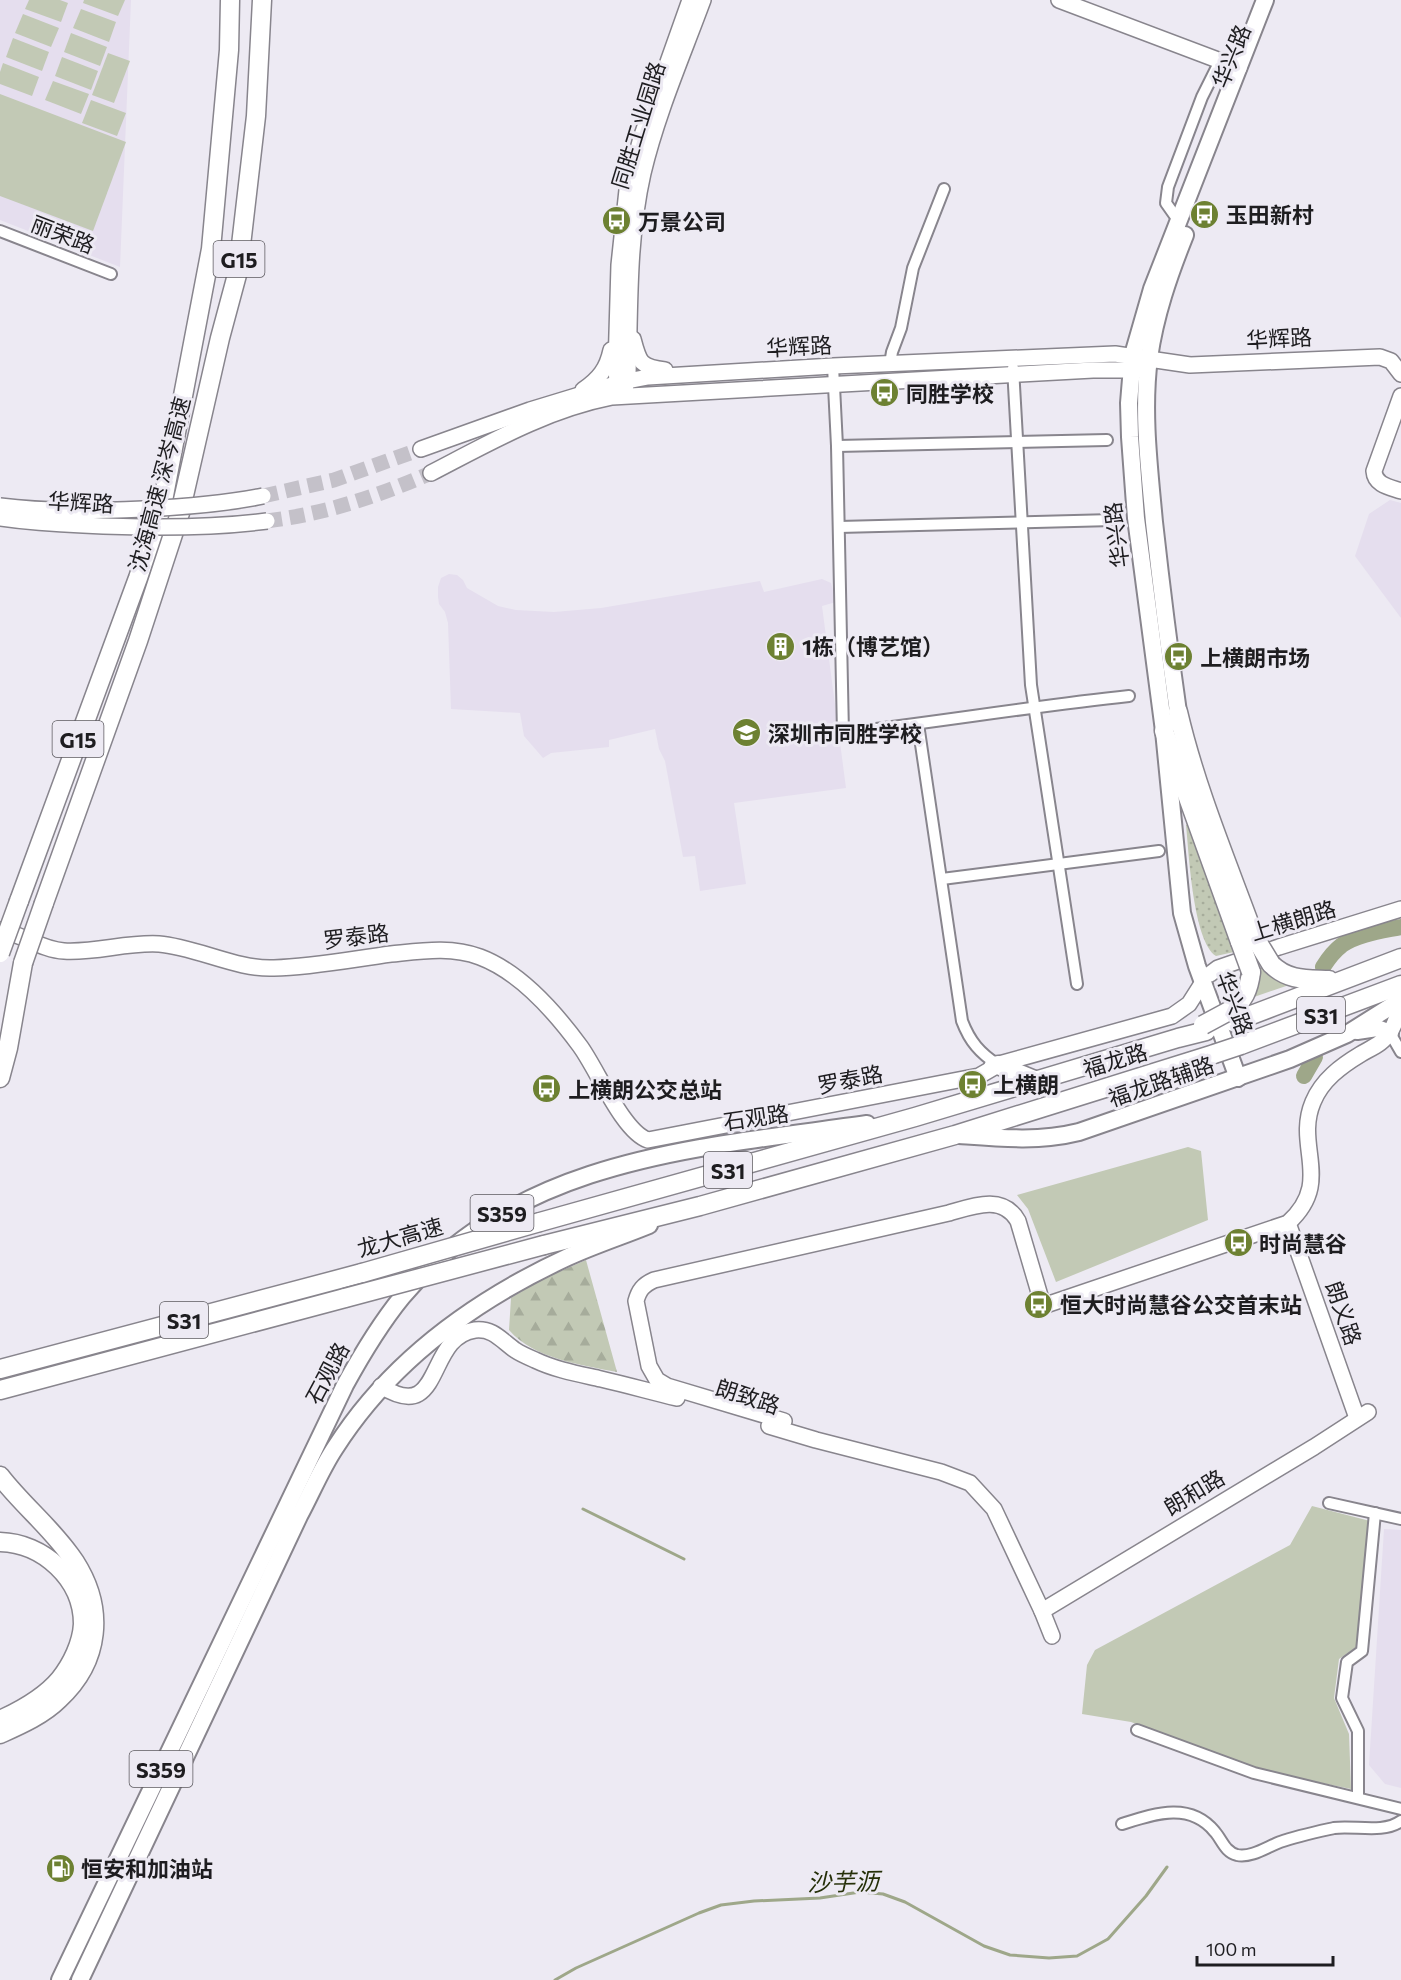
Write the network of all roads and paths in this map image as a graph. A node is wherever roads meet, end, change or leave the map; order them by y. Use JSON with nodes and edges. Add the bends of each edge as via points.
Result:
{"nodes":[{"id":1,"x":230,"y":0,"type":"edge"},
{"id":2,"x":262,"y":0,"type":"edge"},
{"id":3,"x":690,"y":0,"type":"edge"},
{"id":4,"x":703,"y":0,"type":"edge"},
{"id":5,"x":1059,"y":0,"type":"edge"},
{"id":6,"x":1265,"y":0,"type":"edge"},
{"id":7,"x":1278,"y":0,"type":"edge"},
{"id":8,"x":1220,"y":61,"type":"junction"},
{"id":9,"x":1239,"y":68,"type":"junction"},
{"id":10,"x":944,"y":189,"type":"dead end"},
{"id":11,"x":1178,"y":220,"type":"junction"},
{"id":12,"x":0,"y":231,"type":"edge"},
{"id":13,"x":111,"y":274,"type":"dead end"},
{"id":14,"x":623,"y":322,"type":"junction"},
{"id":15,"x":1012,"y":358,"type":"junction"},
{"id":16,"x":1140,"y":363,"type":"junction"},
{"id":17,"x":890,"y":364,"type":"junction"},
{"id":18,"x":1190,"y":365,"type":"junction"},
{"id":19,"x":833,"y":366,"type":"junction"},
{"id":20,"x":695,"y":374,"type":"junction"},
{"id":21,"x":1013,"y":374,"type":"junction"},
{"id":22,"x":1401,"y":374,"type":"edge"},
{"id":23,"x":834,"y":386,"type":"junction"},
{"id":24,"x":622,"y":387,"type":"junction"},
{"id":25,"x":575,"y":396,"type":"junction"},
{"id":26,"x":1401,"y":396,"type":"edge"},
{"id":27,"x":1107,"y":440,"type":"dead end"},
{"id":28,"x":1017,"y":442,"type":"junction"},
{"id":29,"x":837,"y":446,"type":"junction"},
{"id":30,"x":421,"y":449,"type":"tunnel mouth"},
{"id":31,"x":431,"y":473,"type":"tunnel mouth"},
{"id":32,"x":1401,"y":491,"type":"edge"},
{"id":33,"x":263,"y":496,"type":"tunnel mouth"},
{"id":34,"x":0,"y":506,"type":"edge"},
{"id":35,"x":0,"y":518,"type":"edge"},
{"id":36,"x":1113,"y":520,"type":"dead end"},
{"id":37,"x":267,"y":521,"type":"tunnel mouth"},
{"id":38,"x":1022,"y":522,"type":"junction"},
{"id":39,"x":839,"y":527,"type":"junction"},
{"id":40,"x":1129,"y":696,"type":"dead end"},
{"id":41,"x":1035,"y":706,"type":"junction"},
{"id":42,"x":1178,"y":712,"type":"junction"},
{"id":43,"x":918,"y":724,"type":"junction"},
{"id":44,"x":1164,"y":731,"type":"junction"},
{"id":45,"x":1177,"y":773,"type":"junction"},
{"id":46,"x":1159,"y":851,"type":"dead end"},
{"id":47,"x":1059,"y":864,"type":"junction"},
{"id":48,"x":942,"y":879,"type":"junction"},
{"id":49,"x":1401,"y":909,"type":"edge"},
{"id":50,"x":0,"y":930,"type":"edge"},
{"id":51,"x":1247,"y":939,"type":"junction"},
{"id":52,"x":0,"y":953,"type":"edge"},
{"id":53,"x":1401,"y":958,"type":"edge"},
{"id":54,"x":23,"y":963,"type":"junction"},
{"id":55,"x":1207,"y":978,"type":"junction"},
{"id":56,"x":1340,"y":980,"type":"junction"},
{"id":57,"x":1077,"y":984,"type":"dead end"},
{"id":58,"x":1401,"y":985,"type":"edge"},
{"id":59,"x":1401,"y":1000,"type":"edge"},
{"id":60,"x":1401,"y":1007,"type":"edge"},
{"id":61,"x":1231,"y":1017,"type":"junction"},
{"id":62,"x":0,"y":1029,"type":"edge"},
{"id":63,"x":1390,"y":1033,"type":"junction"},
{"id":64,"x":1347,"y":1034,"type":"junction"},
{"id":65,"x":1401,"y":1052,"type":"edge"},
{"id":66,"x":1360,"y":1054,"type":"junction"},
{"id":67,"x":998,"y":1065,"type":"junction"},
{"id":68,"x":0,"y":1078,"type":"edge"},
{"id":69,"x":1238,"y":1078,"type":"junction"},
{"id":70,"x":1037,"y":1081,"type":"junction"},
{"id":71,"x":915,"y":1117,"type":"junction"},
{"id":72,"x":955,"y":1135,"type":"junction"},
{"id":73,"x":700,"y":1206,"type":"junction"},
{"id":74,"x":1288,"y":1222,"type":"junction"},
{"id":75,"x":3,"y":1368,"type":"edge"},
{"id":76,"x":381,"y":1386,"type":"junction"},
{"id":77,"x":3,"y":1389,"type":"edge"},
{"id":78,"x":1363,"y":1415,"type":"joint"},
{"id":79,"x":784,"y":1421,"type":"dead end"},
{"id":80,"x":0,"y":1476,"type":"edge"},
{"id":81,"x":1329,"y":1503,"type":"dead end"},
{"id":82,"x":1375,"y":1513,"type":"junction"},
{"id":83,"x":1401,"y":1519,"type":"edge"},
{"id":84,"x":0,"y":1542,"type":"edge"},
{"id":85,"x":1042,"y":1611,"type":"junction"},
{"id":86,"x":1052,"y":1636,"type":"dead end"},
{"id":87,"x":0,"y":1720,"type":"edge"},
{"id":88,"x":1137,"y":1730,"type":"dead end"},
{"id":89,"x":0,"y":1734,"type":"edge"},
{"id":90,"x":1358,"y":1797,"type":"junction"},
{"id":91,"x":1401,"y":1809,"type":"edge"},
{"id":92,"x":1401,"y":1821,"type":"edge"},
{"id":93,"x":1122,"y":1824,"type":"dead end"},
{"id":94,"x":109,"y":1897,"type":"junction"},
{"id":95,"x":60,"y":1980,"type":"edge"},
{"id":96,"x":80,"y":1980,"type":"edge"}],
"edges":[{"from":1,"to":52,"type":"highway","name":"沈海高速 深岑高速","number":"G15","bridge":true,"via":[[211,249],[162,506]]},
{"from":2,"to":54,"type":"highway","name":"沈海高速 深岑高速","number":"G15","bridge":true,"via":[[256,116],[238,271],[180,513],[115,709]]},
{"from":3,"to":14,"type":"street","name":"同胜工业园路","via":[[630,175],[622,225]]},
{"from":4,"to":14,"type":"street","name":"同胜工业园路","via":[[644,172]]},
{"from":5,"to":8,"type":"street"},
{"from":6,"to":9,"type":"main road","name":"华兴路"},
{"from":7,"to":16,"type":"main road","name":"华兴路","via":[[1171,273]]},
{"from":8,"to":9,"type":"street"},
{"from":8,"to":11,"type":"street","via":[[1168,187],[1166,203]]},
{"from":9,"to":11,"type":"main road","name":"华兴路"},
{"from":10,"to":17,"type":"street","via":[[913,268]]},
{"from":11,"to":16,"type":"main road","name":"华兴路","via":[[1152,289]]},
{"from":12,"to":13,"type":"street","name":"丽荣路"},
{"from":14,"to":20,"type":"street","via":[[643,364]]},
{"from":14,"to":24,"type":"street","name":"同胜工业园路"},
{"from":14,"to":25,"type":"street","via":[[604,370]]},
{"from":15,"to":16,"type":"street","name":"华辉路","via":[[1094,354]]},
{"from":15,"to":17,"type":"street","name":"华辉路"},
{"from":15,"to":21,"type":"street"},
{"from":16,"to":18,"type":"street","name":"华辉路"},
{"from":16,"to":18,"type":"street","name":"华辉路"},
{"from":16,"to":21,"type":"street","name":"华辉路"},
{"from":16,"to":42,"type":"main road","name":"华兴路"},
{"from":16,"to":44,"type":"main road","name":"华兴路","via":[[1130,437],[1136,518]]},
{"from":17,"to":19,"type":"street","name":"华辉路"},
{"from":18,"to":22,"type":"street","name":"华辉路","via":[[1370,357],[1388,360]]},
{"from":19,"to":20,"type":"street","name":"华辉路"},
{"from":19,"to":23,"type":"street"},
{"from":20,"to":24,"type":"street","name":"华辉路","via":[[648,377]]},
{"from":21,"to":23,"type":"street","name":"华辉路"},
{"from":21,"to":28,"type":"street"},
{"from":23,"to":24,"type":"street","name":"华辉路"},
{"from":23,"to":29,"type":"street"},
{"from":24,"to":25,"type":"street","name":"华辉路"},
{"from":24,"to":31,"type":"street","name":"华辉路","via":[[599,400],[545,416]]},
{"from":25,"to":30,"type":"street","name":"华辉路"},
{"from":26,"to":32,"type":"street","via":[[1374,471],[1378,482]]},
{"from":27,"to":28,"type":"street"},
{"from":28,"to":29,"type":"street"},
{"from":28,"to":38,"type":"street"},
{"from":29,"to":39,"type":"street"},
{"from":33,"to":34,"type":"street","name":"华辉路","bridge":true,"via":[[200,505],[106,510]]},
{"from":35,"to":37,"type":"street","name":"华辉路","bridge":true,"via":[[154,527]]},
{"from":36,"to":38,"type":"street"},
{"from":38,"to":39,"type":"street"},
{"from":38,"to":41,"type":"street"},
{"from":39,"to":43,"type":"street","via":[[843,733]]},
{"from":40,"to":41,"type":"street"},
{"from":41,"to":43,"type":"street"},
{"from":41,"to":47,"type":"street"},
{"from":42,"to":45,"type":"main road","name":"华兴路"},
{"from":42,"to":51,"type":"highway"},
{"from":43,"to":48,"type":"street"},
{"from":44,"to":45,"type":"highway"},
{"from":44,"to":55,"type":"main road","name":"华兴路","via":[[1182,913],[1189,942]]},
{"from":45,"to":51,"type":"highway"},
{"from":45,"to":55,"type":"main road","name":"华兴路","via":[[1191,910]]},
{"from":46,"to":47,"type":"street"},
{"from":47,"to":48,"type":"street"},
{"from":47,"to":57,"type":"street"},
{"from":48,"to":67,"type":"street","via":[[962,1022],[974,1045]]},
{"from":49,"to":55,"type":"street","name":"上横朗路","via":[[1279,947],[1218,969]]},
{"from":50,"to":67,"type":"street","name":"罗泰路","via":[[61,951],[159,944],[273,968],[453,949],[480,956],[522,981],[548,1008],[580,1047],[639,1136]]},
{"from":51,"to":56,"type":"highway","bridge":true,"via":[[1278,971],[1296,978]]},
{"from":51,"to":61,"type":"highway","bridge":true,"via":[[1251,972],[1247,993]]},
{"from":53,"to":56,"type":"highway","name":"福龙路","number":"S31"},
{"from":54,"to":62,"type":"highway","number":"G15"},
{"from":54,"to":68,"type":"highway"},
{"from":55,"to":67,"type":"street","name":"罗泰路","via":[[1189,1004],[1172,1016]]},
{"from":55,"to":69,"type":"main road","name":"华兴路"},
{"from":56,"to":61,"type":"highway","name":"福龙路","number":"S31"},
{"from":58,"to":72,"type":"highway","name":"福龙路","number":"S31","bridge":true,"via":[[1241,1045]]},
{"from":59,"to":64,"type":"main road","name":"福龙路辅路"},
{"from":60,"to":63,"type":"street"},
{"from":61,"to":70,"type":"highway","name":"福龙路","number":"S31","via":[[1178,1038]]},
{"from":63,"to":64,"type":"main road","via":[[1369,1028]]},
{"from":63,"to":65,"type":"street"},
{"from":63,"to":66,"type":"street"},
{"from":64,"to":66,"type":"street","via":[[1359,1042]]},
{"from":64,"to":69,"type":"main road","name":"福龙路辅路"},
{"from":66,"to":74,"type":"street","via":[[1327,1079],[1312,1103],[1308,1130],[1313,1178],[1305,1204]]},
{"from":67,"to":70,"type":"highway"},
{"from":69,"to":72,"type":"main road","name":"福龙路辅路","via":[[1063,1136],[1025,1139]]},
{"from":70,"to":71,"type":"highway","name":"福龙路","number":"S31"},
{"from":71,"to":75,"type":"highway","name":"龙大高速","number":"S31","bridge":true,"via":[[362,1273]]},
{"from":71,"to":94,"type":"main road","name":"石观路","number":"S359","via":[[702,1148],[592,1173],[556,1186],[485,1222],[429,1269],[386,1318],[345,1385]]},
{"from":72,"to":73,"type":"highway","name":"福龙路","number":"S31"},
{"from":73,"to":76,"type":"main road","name":"石观路","number":"S359","via":[[540,1270],[478,1305],[436,1335]]},
{"from":73,"to":77,"type":"highway","name":"龙大高速","number":"S31","bridge":true},
{"from":74,"to":78,"type":"street","name":"朗义路"},
{"from":74,"to":79,"type":"street","via":[[1043,1306],[1018,1221],[1007,1209],[985,1203],[654,1280],[639,1291],[636,1301],[649,1366],[657,1380]]},
{"from":76,"to":85,"type":"street","name":"朗致路","via":[[404,1397],[418,1396],[454,1342],[470,1331],[483,1330],[497,1335],[522,1354],[557,1369],[708,1406],[816,1440],[954,1476],[970,1483],[994,1509]]},
{"from":76,"to":94,"type":"main road","name":"石观路","number":"S359","via":[[334,1449]]},
{"from":78,"to":85,"type":"street","name":"朗和路"},
{"from":80,"to":89,"type":"highway","via":[[75,1561],[93,1599],[95,1630],[88,1659],[58,1701]]},
{"from":81,"to":82,"type":"street"},
{"from":82,"to":83,"type":"street"},
{"from":82,"to":90,"type":"street","via":[[1362,1650],[1347,1662],[1342,1698],[1358,1731]]},
{"from":84,"to":87,"type":"highway","via":[[33,1549],[61,1569],[80,1604],[83,1624],[79,1644],[61,1678],[29,1705]]},
{"from":85,"to":86,"type":"street","name":"朗致路"},
{"from":88,"to":90,"type":"street","via":[[1254,1773]]},
{"from":90,"to":91,"type":"street"},
{"from":92,"to":93,"type":"street","via":[[1387,1827],[1336,1828],[1280,1842],[1248,1855],[1228,1851],[1202,1819],[1189,1814],[1157,1813]]},
{"from":94,"to":95,"type":"main road","name":"石观路","number":"S359"},
{"from":94,"to":96,"type":"main road","name":"石观路","number":"S359"}]}
